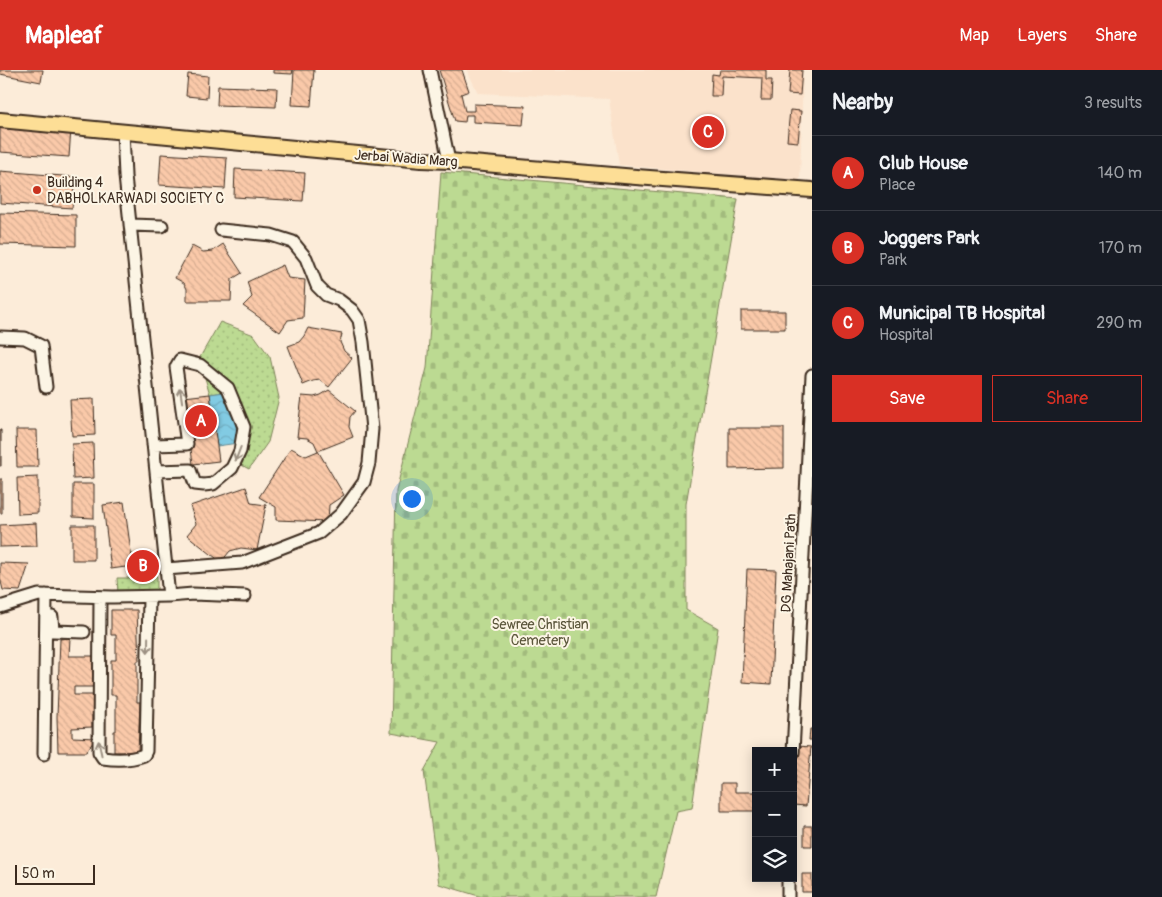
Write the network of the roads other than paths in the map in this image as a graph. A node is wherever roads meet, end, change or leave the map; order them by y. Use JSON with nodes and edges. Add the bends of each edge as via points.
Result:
{"nodes":[{"id":1,"x":430,"y":70,"type":"edge"},
{"id":2,"x":0,"y":120,"type":"edge"},
{"id":3,"x":123,"y":131,"type":"junction"},
{"id":4,"x":449,"y":161,"type":"junction"},
{"id":5,"x":812,"y":190,"type":"edge"},
{"id":6,"x":130,"y":225,"type":"junction"},
{"id":7,"x":162,"y":226,"type":"dead end"},
{"id":8,"x":221,"y":230,"type":"dead end"},
{"id":9,"x":0,"y":337,"type":"edge"},
{"id":10,"x":812,"y":375,"type":"edge"},
{"id":11,"x":46,"y":387,"type":"dead end"},
{"id":12,"x":153,"y":445,"type":"junction"},
{"id":13,"x":156,"y":471,"type":"junction"},
{"id":14,"x":166,"y":569,"type":"junction"},
{"id":15,"x":47,"y":596,"type":"junction"},
{"id":16,"x":169,"y":596,"type":"junction"},
{"id":17,"x":245,"y":596,"type":"dead end"},
{"id":18,"x":100,"y":597,"type":"junction"},
{"id":19,"x":149,"y":597,"type":"junction"},
{"id":20,"x":66,"y":598,"type":"junction"},
{"id":21,"x":81,"y":601,"type":"dead end"},
{"id":22,"x":0,"y":606,"type":"edge"},
{"id":23,"x":49,"y":626,"type":"junction"},
{"id":24,"x":84,"y":632,"type":"dead end"},
{"id":25,"x":793,"y":747,"type":"edge"},
{"id":26,"x":44,"y":754,"type":"dead end"},
{"id":27,"x":788,"y":882,"type":"edge"},
{"id":28,"x":788,"y":897,"type":"edge"}],
"edges":[{"from":1,"to":4,"type":"street"},
{"from":2,"to":3,"type":"main road","name":"Jerbai Wadia Marg"},
{"from":3,"to":4,"type":"main road","name":"Jerbai Wadia Marg"},
{"from":3,"to":6,"type":"street"},
{"from":4,"to":5,"type":"main road","name":"Jerbai Wadia Marg"},
{"from":6,"to":7,"type":"street"},
{"from":6,"to":12,"type":"street"},
{"from":8,"to":14,"type":"street","via":[[271,235],[293,242],[306,258],[317,286],[352,310],[359,320],[372,429],[369,463],[364,482],[341,514],[319,533],[242,563]]},
{"from":9,"to":11,"type":"street","via":[[24,338],[41,346]]},
{"from":10,"to":25,"type":"street","name":"DG Mahajani Path"},
{"from":12,"to":13,"type":"street"},
{"from":12,"to":13,"type":"street","one_way":true,"via":[[187,444],[176,367],[180,360],[200,365],[228,388],[244,427],[240,451],[232,468],[213,484],[204,486],[195,484],[190,470]]},
{"from":13,"to":14,"type":"street"},
{"from":14,"to":16,"type":"street"},
{"from":15,"to":20,"type":"street"},
{"from":15,"to":22,"type":"street"},
{"from":15,"to":23,"type":"street"},
{"from":16,"to":17,"type":"street"},
{"from":16,"to":19,"type":"street"},
{"from":18,"to":19,"type":"street"},
{"from":19,"to":18,"type":"street","one_way":true,"via":[[146,751],[137,758],[112,759],[103,758],[98,748]]},
{"from":18,"to":20,"type":"street"},
{"from":20,"to":21,"type":"street"},
{"from":23,"to":24,"type":"street","via":[[55,632]]},
{"from":23,"to":26,"type":"street"},
{"from":27,"to":28,"type":"street"}]}
